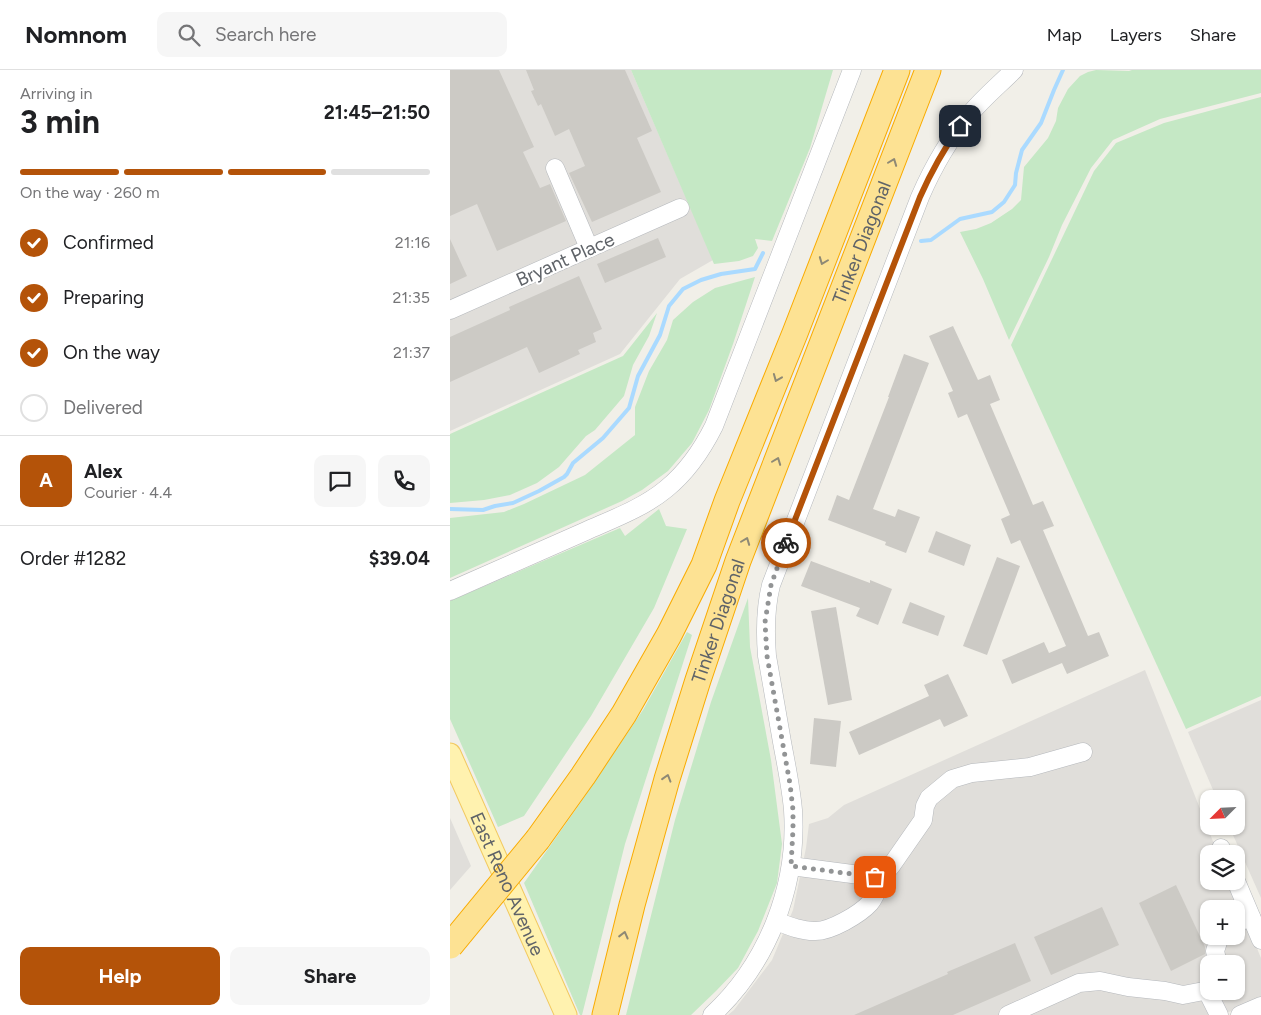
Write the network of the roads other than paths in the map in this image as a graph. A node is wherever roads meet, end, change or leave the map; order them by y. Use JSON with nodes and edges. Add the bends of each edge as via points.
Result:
{"nodes":[{"id":1,"x":852,"y":70,"type":"edge"},
{"id":2,"x":886,"y":70,"type":"edge"},
{"id":3,"x":897,"y":70,"type":"edge"},
{"id":4,"x":928,"y":70,"type":"edge"},
{"id":5,"x":935,"y":70,"type":"edge"},
{"id":6,"x":1014,"y":70,"type":"edge"},
{"id":7,"x":920,"y":94,"type":"junction"},
{"id":8,"x":555,"y":168,"type":"dead end"},
{"id":9,"x":680,"y":208,"type":"dead end"},
{"id":10,"x":840,"y":216,"type":"junction"},
{"id":11,"x":589,"y":248,"type":"junction"},
{"id":12,"x":450,"y":310,"type":"edge"},
{"id":13,"x":450,"y":591,"type":"edge"},
{"id":14,"x":1083,"y":752,"type":"dead end"},
{"id":15,"x":450,"y":754,"type":"edge"},
{"id":16,"x":534,"y":831,"type":"junction"},
{"id":17,"x":791,"y":866,"type":"junction"},
{"id":18,"x":884,"y":874,"type":"junction"},
{"id":19,"x":450,"y":921,"type":"edge"},
{"id":20,"x":776,"y":921,"type":"junction"},
{"id":21,"x":1245,"y":921,"type":"edge"},
{"id":22,"x":1261,"y":940,"type":"edge"},
{"id":23,"x":450,"y":946,"type":"edge"},
{"id":24,"x":1200,"y":992,"type":"edge"},
{"id":25,"x":1212,"y":1000,"type":"edge"},
{"id":26,"x":1261,"y":1006,"type":"edge"},
{"id":27,"x":566,"y":1015,"type":"edge"},
{"id":28,"x":605,"y":1015,"type":"edge"},
{"id":29,"x":712,"y":1015,"type":"edge"},
{"id":30,"x":1008,"y":1015,"type":"edge"},
{"id":31,"x":1219,"y":1015,"type":"edge"},
{"id":32,"x":1240,"y":1015,"type":"edge"}],
"edges":[{"from":1,"to":13,"type":"street","via":[[718,418],[693,462],[661,494],[638,507]]},
{"from":2,"to":10,"type":"highway"},
{"from":3,"to":10,"type":"highway","name":"Tinker Diagonal"},
{"from":4,"to":7,"type":"highway","name":"Tinker Diagonal"},
{"from":5,"to":7,"type":"highway"},
{"from":6,"to":17,"type":"street","name":"Tinker Diagonal","via":[[960,126],[928,179],[771,585],[765,638],[793,810]]},
{"from":28,"to":7,"type":"highway","name":"Tinker Diagonal","one_way":true,"via":[[667,779],[738,561]]},
{"from":8,"to":11,"type":"street"},
{"from":9,"to":11,"type":"street","name":"Bryant Place"},
{"from":10,"to":16,"type":"highway","name":"Tinker Diagonal","one_way":true,"via":[[704,565],[624,714],[583,776]]},
{"from":11,"to":12,"type":"street","name":"Bryant Place"},
{"from":14,"to":18,"type":"street","via":[[1030,767],[972,773],[952,779],[929,798],[923,820]]},
{"from":15,"to":27,"type":"main road","name":"East Reno Avenue"},
{"from":16,"to":19,"type":"highway","via":[[497,866]]},
{"from":16,"to":23,"type":"highway","name":"Tinker Diagonal","bridge":true},
{"from":17,"to":18,"type":"street","via":[[875,877]]},
{"from":17,"to":20,"type":"street","name":"Tinker Diagonal"},
{"from":18,"to":20,"type":"street","via":[[871,902],[853,917],[833,926],[816,932]]},
{"from":20,"to":29,"type":"street","name":"Tinker Diagonal","via":[[746,977]]},
{"from":21,"to":22,"type":"street"},
{"from":24,"to":30,"type":"street","via":[[1183,995],[1100,980],[1079,984]]},
{"from":25,"to":31,"type":"street"},
{"from":26,"to":32,"type":"street"}]}
